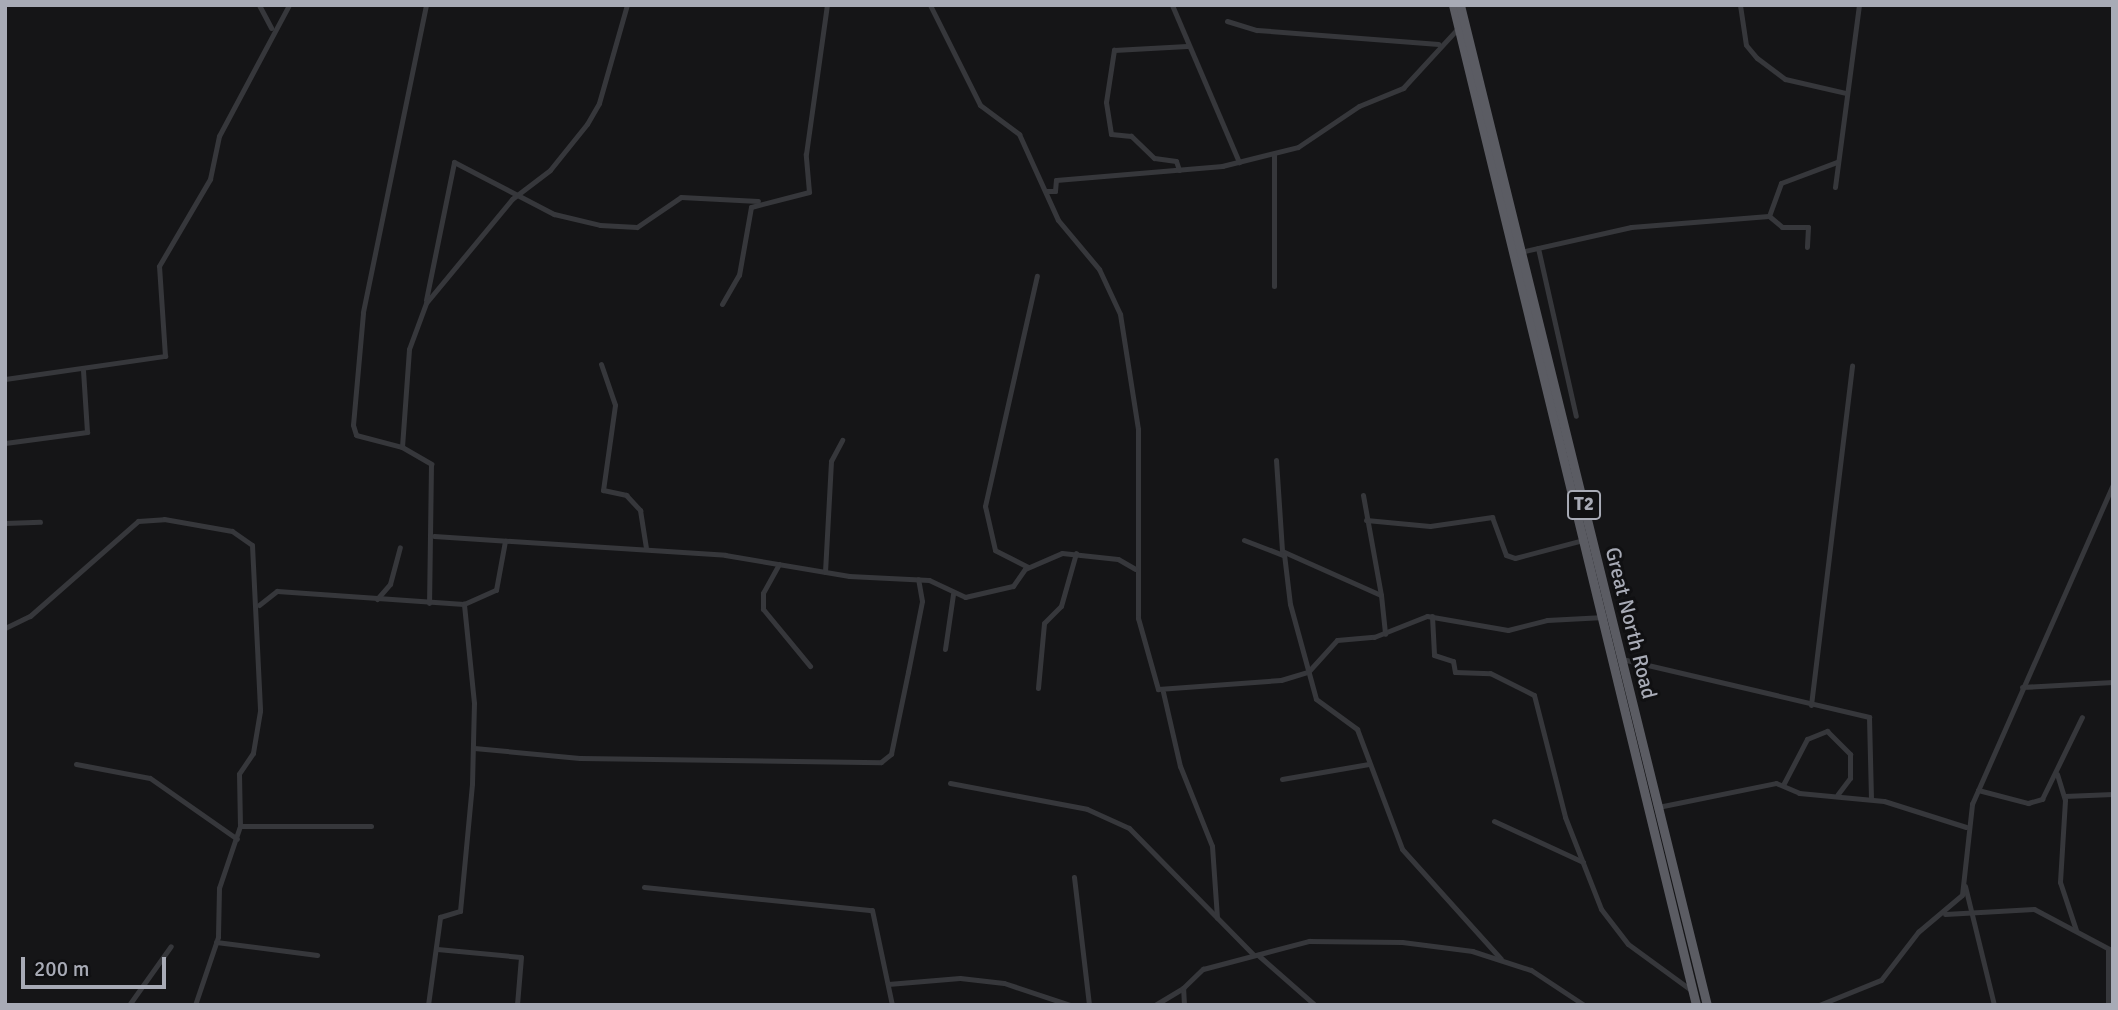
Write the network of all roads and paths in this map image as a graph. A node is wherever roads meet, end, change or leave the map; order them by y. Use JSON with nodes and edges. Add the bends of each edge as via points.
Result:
{"nodes":[{"id":1,"x":259,"y":5,"type":"edge"},
{"id":2,"x":289,"y":5,"type":"edge"},
{"id":3,"x":426,"y":5,"type":"edge"},
{"id":4,"x":627,"y":5,"type":"edge"},
{"id":5,"x":827,"y":5,"type":"edge"},
{"id":6,"x":930,"y":5,"type":"edge"},
{"id":7,"x":1172,"y":5,"type":"edge"},
{"id":8,"x":1454,"y":5,"type":"edge"},
{"id":9,"x":1460,"y":5,"type":"edge"},
{"id":10,"x":1740,"y":5,"type":"edge"},
{"id":11,"x":1859,"y":5,"type":"edge"},
{"id":12,"x":1227,"y":21,"type":"dead end"},
{"id":13,"x":1462,"y":26,"type":"junction"},
{"id":14,"x":271,"y":28,"type":"junction"},
{"id":15,"x":1438,"y":44,"type":"junction"},
{"id":16,"x":1187,"y":46,"type":"junction"},
{"id":17,"x":1846,"y":93,"type":"junction"},
{"id":18,"x":1274,"y":155,"type":"junction"},
{"id":19,"x":1239,"y":162,"type":"junction"},
{"id":20,"x":1837,"y":162,"type":"junction"},
{"id":21,"x":1179,"y":170,"type":"junction"},
{"id":22,"x":1835,"y":187,"type":"dead end"},
{"id":23,"x":1046,"y":191,"type":"junction"},
{"id":24,"x":519,"y":197,"type":"junction"},
{"id":25,"x":758,"y":201,"type":"junction"},
{"id":26,"x":1769,"y":216,"type":"junction"},
{"id":27,"x":1807,"y":247,"type":"dead end"},
{"id":28,"x":1538,"y":248,"type":"junction"},
{"id":29,"x":1517,"y":252,"type":"junction"},
{"id":30,"x":1037,"y":276,"type":"dead end"},
{"id":31,"x":1274,"y":286,"type":"dead end"},
{"id":32,"x":426,"y":303,"type":"junction"},
{"id":33,"x":722,"y":304,"type":"dead end"},
{"id":34,"x":601,"y":364,"type":"dead end"},
{"id":35,"x":1852,"y":365,"type":"dead end"},
{"id":36,"x":83,"y":370,"type":"junction"},
{"id":37,"x":5,"y":379,"type":"edge"},
{"id":38,"x":1576,"y":416,"type":"dead end"},
{"id":39,"x":842,"y":440,"type":"dead end"},
{"id":40,"x":5,"y":443,"type":"edge"},
{"id":41,"x":402,"y":447,"type":"junction"},
{"id":42,"x":1276,"y":460,"type":"dead end"},
{"id":43,"x":2113,"y":484,"type":"edge"},
{"id":44,"x":1363,"y":495,"type":"dead end"},
{"id":45,"x":1366,"y":520,"type":"junction"},
{"id":46,"x":40,"y":522,"type":"dead end"},
{"id":47,"x":5,"y":523,"type":"edge"},
{"id":48,"x":434,"y":536,"type":"junction"},
{"id":49,"x":1244,"y":540,"type":"dead end"},
{"id":50,"x":1583,"y":540,"type":"junction"},
{"id":51,"x":505,"y":541,"type":"junction"},
{"id":52,"x":400,"y":547,"type":"dead end"},
{"id":53,"x":646,"y":549,"type":"junction"},
{"id":54,"x":1076,"y":553,"type":"junction"},
{"id":55,"x":1284,"y":554,"type":"junction"},
{"id":56,"x":779,"y":564,"type":"junction"},
{"id":57,"x":1028,"y":568,"type":"junction"},
{"id":58,"x":1135,"y":569,"type":"junction"},
{"id":59,"x":825,"y":572,"type":"junction"},
{"id":60,"x":918,"y":579,"type":"junction"},
{"id":61,"x":953,"y":594,"type":"junction"},
{"id":62,"x":1381,"y":595,"type":"junction"},
{"id":63,"x":377,"y":600,"type":"junction"},
{"id":64,"x":429,"y":603,"type":"junction"},
{"id":65,"x":464,"y":604,"type":"junction"},
{"id":66,"x":259,"y":605,"type":"junction"},
{"id":67,"x":1433,"y":616,"type":"junction"},
{"id":68,"x":1606,"y":616,"type":"junction"},
{"id":69,"x":5,"y":628,"type":"edge"},
{"id":70,"x":1385,"y":634,"type":"junction"},
{"id":71,"x":945,"y":649,"type":"dead end"},
{"id":72,"x":1622,"y":659,"type":"junction"},
{"id":73,"x":810,"y":666,"type":"dead end"},
{"id":74,"x":1308,"y":672,"type":"junction"},
{"id":75,"x":2113,"y":682,"type":"edge"},
{"id":76,"x":2022,"y":687,"type":"junction"},
{"id":77,"x":1038,"y":688,"type":"dead end"},
{"id":78,"x":1163,"y":691,"type":"junction"},
{"id":79,"x":1811,"y":705,"type":"junction"},
{"id":80,"x":2082,"y":717,"type":"dead end"},
{"id":81,"x":474,"y":748,"type":"junction"},
{"id":82,"x":76,"y":764,"type":"dead end"},
{"id":83,"x":1369,"y":764,"type":"junction"},
{"id":84,"x":2057,"y":774,"type":"junction"},
{"id":85,"x":1282,"y":779,"type":"dead end"},
{"id":86,"x":950,"y":783,"type":"dead end"},
{"id":87,"x":1783,"y":785,"type":"junction"},
{"id":88,"x":1978,"y":790,"type":"junction"},
{"id":89,"x":2113,"y":794,"type":"edge"},
{"id":90,"x":1837,"y":795,"type":"junction"},
{"id":91,"x":2064,"y":796,"type":"junction"},
{"id":92,"x":1871,"y":798,"type":"junction"},
{"id":93,"x":1658,"y":807,"type":"junction"},
{"id":94,"x":1494,"y":821,"type":"dead end"},
{"id":95,"x":240,"y":826,"type":"junction"},
{"id":96,"x":371,"y":826,"type":"dead end"},
{"id":97,"x":1966,"y":827,"type":"junction"},
{"id":98,"x":237,"y":839,"type":"junction"},
{"id":99,"x":1583,"y":862,"type":"junction"},
{"id":100,"x":1074,"y":877,"type":"dead end"},
{"id":101,"x":1964,"y":883,"type":"junction"},
{"id":102,"x":644,"y":887,"type":"dead end"},
{"id":103,"x":1973,"y":913,"type":"junction"},
{"id":104,"x":1943,"y":914,"type":"junction"},
{"id":105,"x":1217,"y":918,"type":"junction"},
{"id":106,"x":2076,"y":930,"type":"junction"},
{"id":107,"x":216,"y":942,"type":"junction"},
{"id":108,"x":171,"y":946,"type":"dead end"},
{"id":109,"x":437,"y":948,"type":"junction"},
{"id":110,"x":2111,"y":950,"type":"edge"},
{"id":111,"x":1256,"y":955,"type":"junction"},
{"id":112,"x":317,"y":956,"type":"dead end"},
{"id":113,"x":1502,"y":959,"type":"junction"},
{"id":114,"x":888,"y":984,"type":"junction"},
{"id":115,"x":1183,"y":988,"type":"junction"},
{"id":116,"x":1693,"y":991,"type":"junction"},
{"id":117,"x":130,"y":1005,"type":"edge"},
{"id":118,"x":195,"y":1005,"type":"edge"},
{"id":119,"x":428,"y":1005,"type":"edge"},
{"id":120,"x":517,"y":1005,"type":"edge"},
{"id":121,"x":892,"y":1005,"type":"edge"},
{"id":122,"x":1070,"y":1005,"type":"edge"},
{"id":123,"x":1089,"y":1005,"type":"edge"},
{"id":124,"x":1155,"y":1005,"type":"edge"},
{"id":125,"x":1184,"y":1005,"type":"edge"},
{"id":126,"x":1315,"y":1005,"type":"edge"},
{"id":127,"x":1584,"y":1005,"type":"edge"},
{"id":128,"x":1696,"y":1005,"type":"edge"},
{"id":129,"x":1707,"y":1005,"type":"edge"},
{"id":130,"x":1819,"y":1005,"type":"edge"},
{"id":131,"x":1994,"y":1005,"type":"edge"},
{"id":132,"x":2108,"y":1005,"type":"edge"}],
"edges":[{"from":1,"to":14,"type":"street"},
{"from":2,"to":14,"type":"street"},
{"from":3,"to":41,"type":"street","via":[[363,313],[353,425],[356,435]]},
{"from":4,"to":24,"type":"street","via":[[600,103],[567,152]]},
{"from":5,"to":25,"type":"street","via":[[806,154],[809,192]]},
{"from":6,"to":23,"type":"street","via":[[980,106],[1019,134]]},
{"from":7,"to":16,"type":"street"},
{"from":8,"to":13,"type":"highway","name":"Great North Road","number":"T2"},
{"from":9,"to":13,"type":"highway","name":"Great North Road","number":"T2"},
{"from":10,"to":17,"type":"street","via":[[1746,45],[1757,58],[1785,79]]},
{"from":11,"to":17,"type":"street"},
{"from":12,"to":15,"type":"street","via":[[1258,30]]},
{"from":13,"to":15,"type":"street"},
{"from":13,"to":29,"type":"highway","name":"Great North Road","number":"T2"},
{"from":14,"to":36,"type":"street","via":[[255,74],[219,136],[210,179],[159,266],[164,356]]},
{"from":15,"to":18,"type":"street","via":[[1400,90]]},
{"from":16,"to":19,"type":"street"},
{"from":16,"to":21,"type":"street","via":[[1114,50],[1106,102],[1111,134],[1131,136],[1154,158],[1176,162]]},
{"from":17,"to":20,"type":"street"},
{"from":18,"to":19,"type":"street"},
{"from":18,"to":31,"type":"street"},
{"from":19,"to":21,"type":"street"},
{"from":20,"to":22,"type":"street"},
{"from":20,"to":26,"type":"street","via":[[1781,183]]},
{"from":21,"to":23,"type":"street","via":[[1056,180],[1055,191]]},
{"from":23,"to":58,"type":"street","via":[[1120,314],[1138,429]]},
{"from":24,"to":25,"type":"street","via":[[554,214],[618,228],[637,227],[681,197]]},
{"from":24,"to":32,"type":"street"},
{"from":24,"to":32,"type":"street","via":[[460,162],[450,164]]},
{"from":25,"to":33,"type":"street","via":[[749,212],[738,281]]},
{"from":26,"to":27,"type":"street","via":[[1782,227],[1808,227]]},
{"from":26,"to":28,"type":"street","via":[[1631,227]]},
{"from":28,"to":29,"type":"street"},
{"from":28,"to":38,"type":"street"},
{"from":29,"to":50,"type":"highway","name":"Great North Road","number":"T2"},
{"from":29,"to":68,"type":"highway","name":"Great North Road","number":"T2"},
{"from":30,"to":57,"type":"street","via":[[985,506],[995,550]]},
{"from":32,"to":41,"type":"street","via":[[409,349]]},
{"from":34,"to":53,"type":"street","via":[[615,405],[603,489],[632,499],[643,516]]},
{"from":35,"to":79,"type":"street"},
{"from":36,"to":37,"type":"street"},
{"from":36,"to":40,"type":"street","via":[[87,432]]},
{"from":39,"to":59,"type":"street","via":[[831,461]]},
{"from":41,"to":48,"type":"street","via":[[432,468]]},
{"from":42,"to":55,"type":"street"},
{"from":43,"to":76,"type":"street"},
{"from":44,"to":45,"type":"street"},
{"from":45,"to":50,"type":"street","via":[[1430,526],[1492,517],[1506,555],[1515,558]]},
{"from":45,"to":62,"type":"street"},
{"from":46,"to":47,"type":"street"},
{"from":48,"to":51,"type":"street"},
{"from":48,"to":64,"type":"street"},
{"from":49,"to":55,"type":"street"},
{"from":50,"to":68,"type":"highway","name":"Great North Road","number":"T2"},
{"from":51,"to":53,"type":"street"},
{"from":51,"to":65,"type":"street","via":[[496,590]]},
{"from":52,"to":63,"type":"street","via":[[390,584]]},
{"from":53,"to":56,"type":"street"},
{"from":54,"to":57,"type":"street"},
{"from":54,"to":58,"type":"street","via":[[1118,559]]},
{"from":54,"to":77,"type":"street","via":[[1061,606],[1044,623]]},
{"from":55,"to":62,"type":"street"},
{"from":55,"to":74,"type":"street"},
{"from":56,"to":59,"type":"street"},
{"from":56,"to":73,"type":"street","via":[[763,593],[763,609]]},
{"from":57,"to":61,"type":"street","via":[[1013,586]]},
{"from":58,"to":78,"type":"street","via":[[1139,626],[1155,686]]},
{"from":59,"to":60,"type":"street"},
{"from":60,"to":61,"type":"street"},
{"from":60,"to":81,"type":"street","via":[[922,601],[908,672],[891,754],[881,762],[610,759]]},
{"from":61,"to":71,"type":"street"},
{"from":62,"to":70,"type":"street"},
{"from":63,"to":64,"type":"street"},
{"from":63,"to":66,"type":"street","via":[[277,591]]},
{"from":64,"to":65,"type":"street"},
{"from":65,"to":81,"type":"street"},
{"from":66,"to":69,"type":"street","via":[[256,559],[244,536],[145,518],[118,535],[30,616]]},
{"from":66,"to":95,"type":"street","via":[[262,693],[253,753],[239,774]]},
{"from":67,"to":68,"type":"street","via":[[1508,630],[1547,620]]},
{"from":67,"to":70,"type":"street"},
{"from":67,"to":99,"type":"street","via":[[1434,655],[1453,661],[1455,672],[1490,673],[1534,695]]},
{"from":68,"to":72,"type":"highway","name":"Great North Road","number":"T2"},
{"from":68,"to":116,"type":"highway","name":"Great North Road","number":"T2"},
{"from":70,"to":74,"type":"street","via":[[1337,640]]},
{"from":72,"to":79,"type":"street"},
{"from":72,"to":93,"type":"highway","name":"Great North Road","number":"T2"},
{"from":74,"to":78,"type":"street","via":[[1267,683],[1220,680]]},
{"from":74,"to":83,"type":"street","via":[[1320,704],[1357,729]]},
{"from":75,"to":76,"type":"street"},
{"from":76,"to":88,"type":"street"},
{"from":78,"to":105,"type":"street","via":[[1180,766],[1212,846]]},
{"from":79,"to":92,"type":"street","via":[[1869,717]]},
{"from":80,"to":84,"type":"street"},
{"from":81,"to":109,"type":"street","via":[[460,911],[440,917]]},
{"from":82,"to":98,"type":"street","via":[[150,778]]},
{"from":83,"to":85,"type":"street"},
{"from":83,"to":113,"type":"street","via":[[1402,849]]},
{"from":84,"to":88,"type":"street","via":[[2049,793],[2034,803]]},
{"from":84,"to":91,"type":"street"},
{"from":86,"to":105,"type":"street","via":[[1103,814],[1136,834]]},
{"from":87,"to":90,"type":"street","via":[[1799,793]]},
{"from":87,"to":90,"type":"street","via":[[1807,739],[1827,731],[1850,754],[1850,778]]},
{"from":87,"to":93,"type":"street","via":[[1729,788],[1711,801]]},
{"from":88,"to":97,"type":"street"},
{"from":89,"to":91,"type":"street"},
{"from":90,"to":92,"type":"street"},
{"from":91,"to":106,"type":"street","via":[[2060,882]]},
{"from":92,"to":97,"type":"street"},
{"from":93,"to":129,"type":"highway","name":"Great North Road","number":"T2"},
{"from":94,"to":99,"type":"street"},
{"from":95,"to":96,"type":"street"},
{"from":95,"to":98,"type":"street"},
{"from":97,"to":101,"type":"street"},
{"from":98,"to":107,"type":"street","via":[[219,888]]},
{"from":99,"to":116,"type":"street","via":[[1616,932]]},
{"from":100,"to":123,"type":"street"},
{"from":101,"to":103,"type":"street"},
{"from":101,"to":104,"type":"street","via":[[1959,901]]},
{"from":102,"to":114,"type":"street","via":[[872,910]]},
{"from":103,"to":104,"type":"street"},
{"from":103,"to":106,"type":"street","via":[[2026,908]]},
{"from":103,"to":131,"type":"street"},
{"from":104,"to":130,"type":"street","via":[[1873,986]]},
{"from":105,"to":111,"type":"street"},
{"from":106,"to":110,"type":"street"},
{"from":107,"to":112,"type":"street"},
{"from":107,"to":118,"type":"street"},
{"from":108,"to":117,"type":"street"},
{"from":109,"to":119,"type":"street"},
{"from":109,"to":120,"type":"street","via":[[521,957]]},
{"from":110,"to":132,"type":"street"},
{"from":111,"to":113,"type":"street","via":[[1309,941],[1402,942]]},
{"from":111,"to":115,"type":"street","via":[[1203,969]]},
{"from":111,"to":126,"type":"street"},
{"from":113,"to":127,"type":"street"},
{"from":114,"to":121,"type":"street"},
{"from":114,"to":122,"type":"street","via":[[960,978],[1004,983]]},
{"from":115,"to":124,"type":"street"},
{"from":115,"to":125,"type":"street"},
{"from":116,"to":128,"type":"highway","name":"Great North Road","number":"T2"}]}
